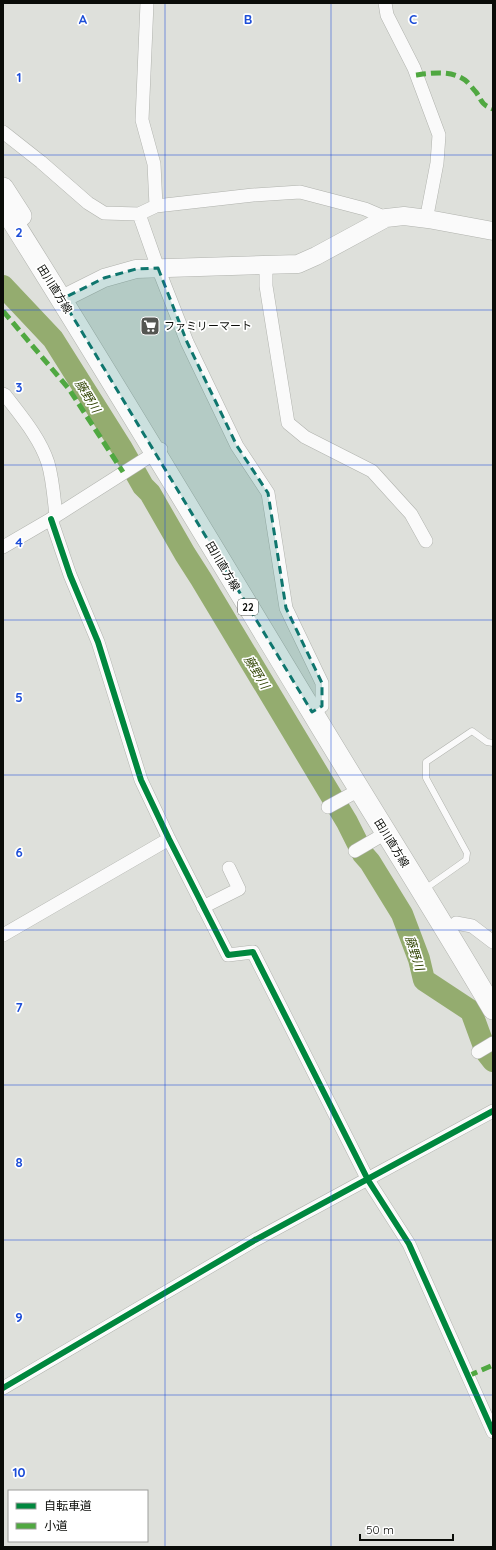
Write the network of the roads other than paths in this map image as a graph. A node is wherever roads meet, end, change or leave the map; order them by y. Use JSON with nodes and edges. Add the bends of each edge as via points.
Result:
{"nodes":[{"id":1,"x":147,"y":3,"type":"edge"},
{"id":2,"x":385,"y":3,"type":"edge"},
{"id":3,"x":3,"y":132,"type":"edge"},
{"id":4,"x":3,"y":188,"type":"edge"},
{"id":5,"x":3,"y":206,"type":"edge"},
{"id":6,"x":156,"y":206,"type":"junction"},
{"id":7,"x":428,"y":210,"type":"dead end"},
{"id":8,"x":139,"y":214,"type":"junction"},
{"id":9,"x":386,"y":218,"type":"junction"},
{"id":10,"x":493,"y":231,"type":"edge"},
{"id":11,"x":266,"y":265,"type":"junction"},
{"id":12,"x":158,"y":268,"type":"junction"},
{"id":13,"x":66,"y":296,"type":"junction"},
{"id":14,"x":3,"y":394,"type":"edge"},
{"id":15,"x":157,"y":451,"type":"junction"},
{"id":16,"x":54,"y":518,"type":"junction"},
{"id":17,"x":426,"y":541,"type":"dead end"},
{"id":18,"x":3,"y":547,"type":"edge"},
{"id":19,"x":317,"y":709,"type":"junction"},
{"id":20,"x":493,"y":743,"type":"edge"},
{"id":21,"x":359,"y":790,"type":"junction"},
{"id":22,"x":328,"y":807,"type":"dead end"},
{"id":23,"x":385,"y":834,"type":"junction"},
{"id":24,"x":169,"y":840,"type":"junction"},
{"id":25,"x":355,"y":851,"type":"dead end"},
{"id":26,"x":229,"y":868,"type":"dead end"},
{"id":27,"x":427,"y":887,"type":"junction"},
{"id":28,"x":203,"y":907,"type":"junction"},
{"id":29,"x":456,"y":923,"type":"junction"},
{"id":30,"x":3,"y":935,"type":"edge"},
{"id":31,"x":493,"y":942,"type":"edge"},
{"id":32,"x":493,"y":982,"type":"edge"},
{"id":33,"x":493,"y":1009,"type":"edge"},
{"id":34,"x":493,"y":1043,"type":"edge"},
{"id":35,"x":478,"y":1052,"type":"dead end"},
{"id":36,"x":493,"y":1111,"type":"edge"},
{"id":37,"x":368,"y":1180,"type":"junction"},
{"id":38,"x":3,"y":1388,"type":"edge"},
{"id":39,"x":493,"y":1432,"type":"edge"}],
"edges":[{"from":1,"to":6,"type":"street","via":[[142,120],[154,164]]},
{"from":2,"to":7,"type":"street","via":[[387,15],[414,68],[439,135]]},
{"from":3,"to":8,"type":"street","via":[[88,203],[104,213]]},
{"from":4,"to":13,"type":"main road","name":"田川直方線","number":"22"},
{"from":5,"to":13,"type":"main road","name":"田川直方線","number":"22"},
{"from":6,"to":8,"type":"street"},
{"from":6,"to":9,"type":"street","via":[[300,192],[365,209]]},
{"from":8,"to":12,"type":"street"},
{"from":9,"to":10,"type":"street","via":[[404,216]]},
{"from":9,"to":11,"type":"street","via":[[298,264]]},
{"from":11,"to":12,"type":"street"},
{"from":11,"to":17,"type":"street","via":[[266,286],[288,423],[305,437],[372,471],[410,514]]},
{"from":12,"to":13,"type":"street","via":[[136,269],[104,278]]},
{"from":12,"to":19,"type":"street","via":[[187,342],[236,446],[268,493],[286,608],[322,683]]},
{"from":13,"to":15,"type":"main road","name":"田川直方線","number":"22"},
{"from":14,"to":16,"type":"street","via":[[25,420],[48,464]]},
{"from":15,"to":16,"type":"street"},
{"from":15,"to":19,"type":"main road","name":"田川直方線","number":"22"},
{"from":16,"to":18,"type":"street"},
{"from":16,"to":24,"type":"street","via":[[70,575],[98,642],[141,780]]},
{"from":19,"to":21,"type":"main road","name":"田川直方線","number":"22"},
{"from":19,"to":27,"type":"main road","name":"田川直方線","number":"22","via":[[394,826]]},
{"from":20,"to":27,"type":"lane","via":[[487,742],[472,731],[426,762],[426,778],[467,854],[466,860]]},
{"from":21,"to":22,"type":"street"},
{"from":21,"to":23,"type":"main road","name":"田川直方線","number":"22"},
{"from":23,"to":25,"type":"street"},
{"from":23,"to":27,"type":"main road","name":"田川直方線","number":"22"},
{"from":24,"to":28,"type":"street"},
{"from":24,"to":30,"type":"street"},
{"from":26,"to":28,"type":"street","via":[[239,889]]},
{"from":27,"to":29,"type":"main road","name":"田川直方線","number":"22"},
{"from":27,"to":33,"type":"main road","name":"田川直方線","number":"22"},
{"from":28,"to":37,"type":"street","via":[[228,955],[253,952]]},
{"from":29,"to":31,"type":"street","via":[[472,926]]},
{"from":29,"to":32,"type":"main road","name":"田川直方線","number":"22"},
{"from":34,"to":35,"type":"street"},
{"from":36,"to":37,"type":"street"},
{"from":37,"to":38,"type":"street","via":[[255,1240]]},
{"from":37,"to":39,"type":"street","via":[[409,1244]]}]}
